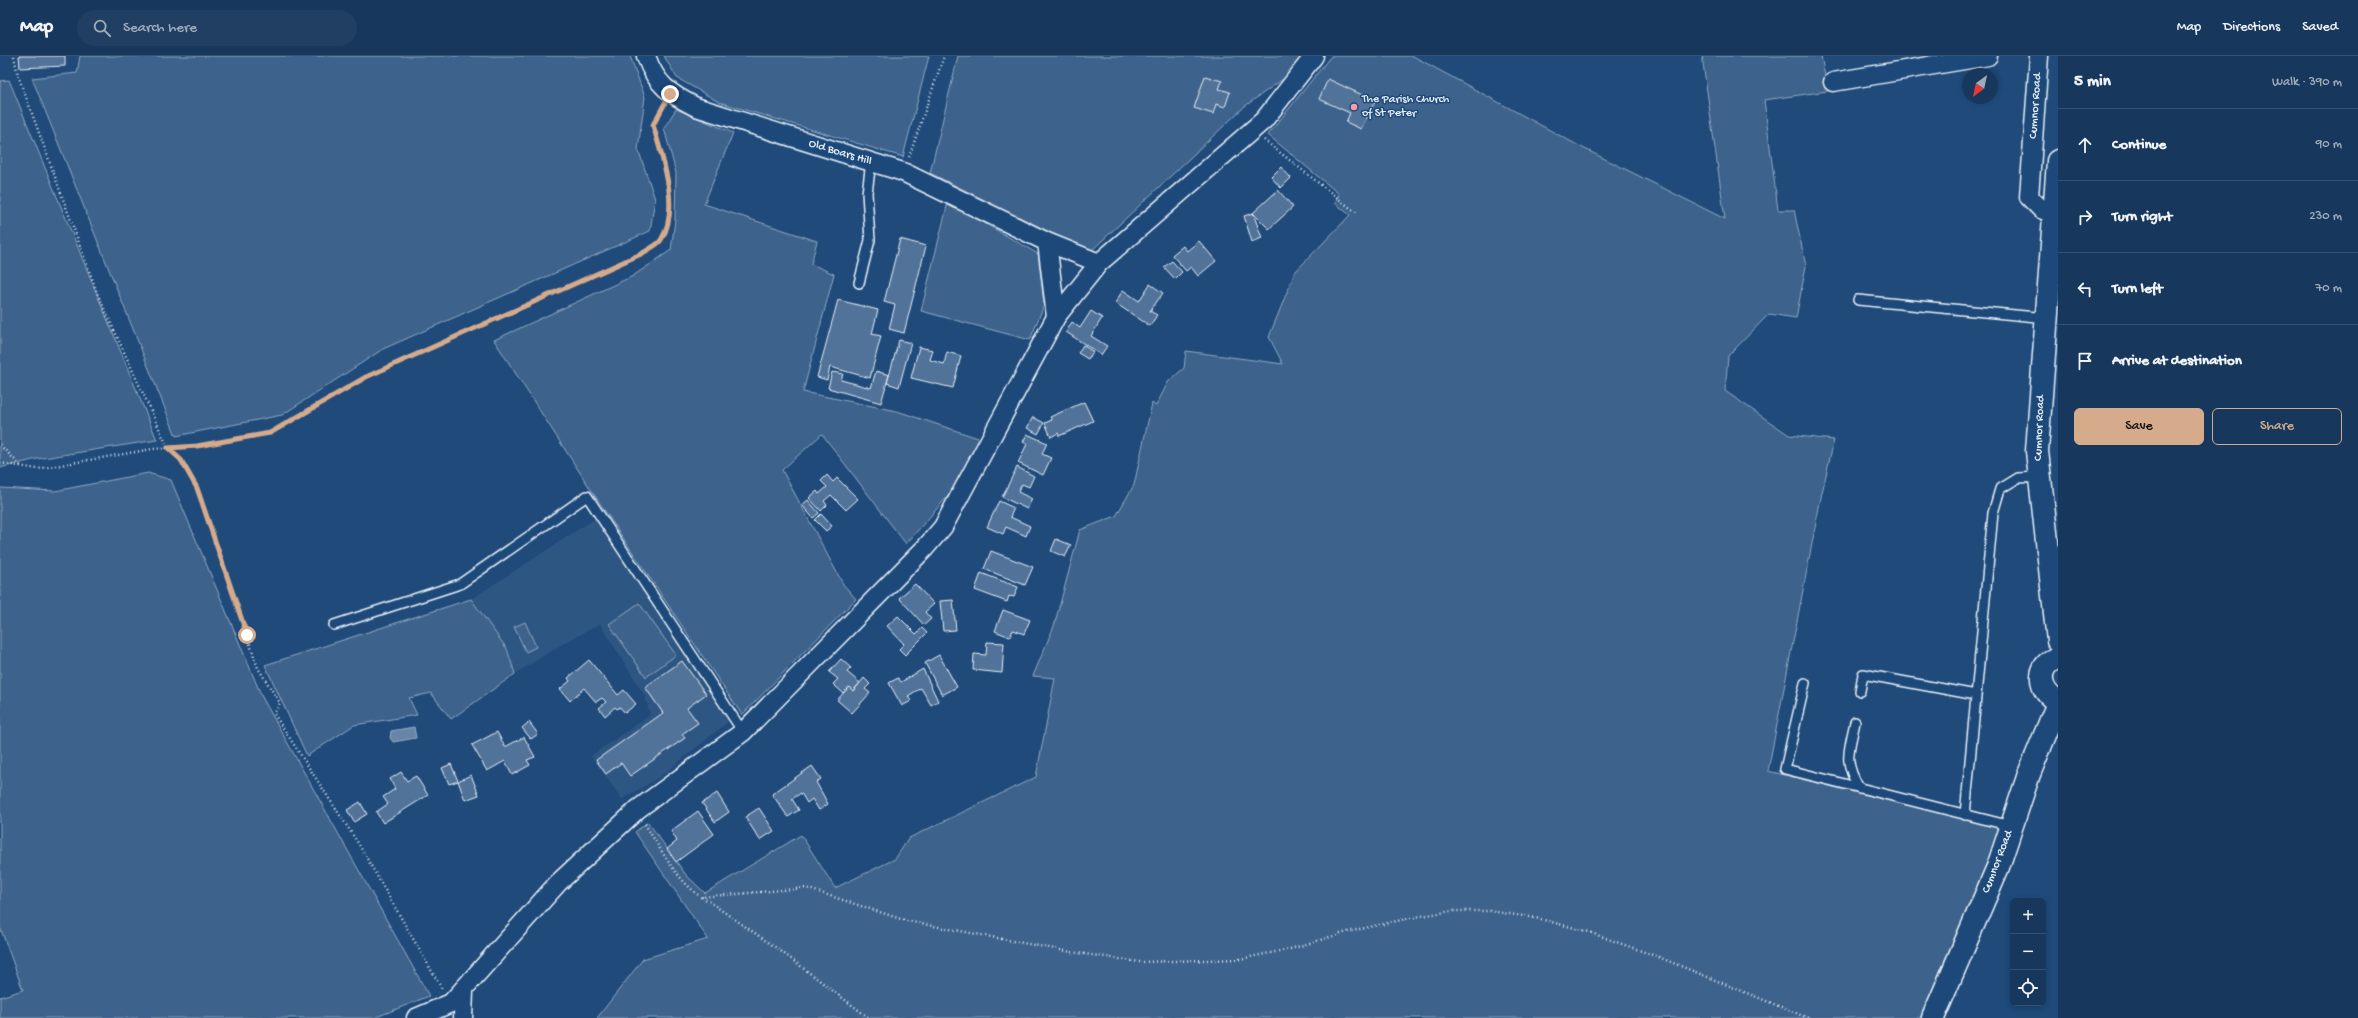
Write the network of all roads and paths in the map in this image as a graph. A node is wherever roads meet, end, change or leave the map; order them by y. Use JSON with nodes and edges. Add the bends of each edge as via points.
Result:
{"nodes":[{"id":1,"x":14,"y":56,"type":"edge"},
{"id":2,"x":646,"y":56,"type":"edge"},
{"id":3,"x":944,"y":56,"type":"edge"},
{"id":4,"x":1314,"y":56,"type":"edge"},
{"id":5,"x":1988,"y":56,"type":"edge"},
{"id":6,"x":2039,"y":56,"type":"edge"},
{"id":7,"x":1833,"y":82,"type":"dead end"},
{"id":8,"x":670,"y":94,"type":"junction"},
{"id":9,"x":1251,"y":130,"type":"junction"},
{"id":10,"x":2058,"y":161,"type":"edge"},
{"id":11,"x":871,"y":162,"type":"junction"},
{"id":12,"x":903,"y":172,"type":"junction"},
{"id":13,"x":2057,"y":192,"type":"edge"},
{"id":14,"x":1358,"y":214,"type":"dead end"},
{"id":15,"x":2054,"y":214,"type":"junction"},
{"id":16,"x":1047,"y":242,"type":"junction"},
{"id":17,"x":1099,"y":264,"type":"junction"},
{"id":18,"x":859,"y":283,"type":"dead end"},
{"id":19,"x":1858,"y":300,"type":"dead end"},
{"id":20,"x":1056,"y":317,"type":"junction"},
{"id":21,"x":2047,"y":318,"type":"junction"},
{"id":22,"x":0,"y":445,"type":"edge"},
{"id":23,"x":168,"y":448,"type":"junction"},
{"id":24,"x":0,"y":463,"type":"edge"},
{"id":25,"x":23,"y":468,"type":"junction"},
{"id":26,"x":2040,"y":477,"type":"junction"},
{"id":27,"x":334,"y":625,"type":"dead end"},
{"id":28,"x":2058,"y":641,"type":"edge"},
{"id":29,"x":2058,"y":658,"type":"edge"},
{"id":30,"x":1805,"y":683,"type":"dead end"},
{"id":31,"x":1860,"y":691,"type":"dead end"},
{"id":32,"x":1976,"y":695,"type":"junction"},
{"id":33,"x":2058,"y":702,"type":"edge"},
{"id":34,"x":1855,"y":722,"type":"dead end"},
{"id":35,"x":743,"y":732,"type":"junction"},
{"id":36,"x":1859,"y":788,"type":"junction"},
{"id":37,"x":638,"y":809,"type":"junction"},
{"id":38,"x":1965,"y":814,"type":"junction"},
{"id":39,"x":2011,"y":826,"type":"junction"},
{"id":40,"x":701,"y":897,"type":"junction"},
{"id":41,"x":458,"y":997,"type":"junction"},
{"id":42,"x":416,"y":1018,"type":"edge"},
{"id":43,"x":463,"y":1018,"type":"edge"},
{"id":44,"x":869,"y":1018,"type":"edge"},
{"id":45,"x":1808,"y":1018,"type":"edge"},
{"id":46,"x":1933,"y":1018,"type":"edge"}],
"edges":[{"from":1,"to":23,"type":"path","via":[[18,75],[98,295]]},
{"from":2,"to":8,"type":"street","name":"Old Boars Hill","via":[[657,80]]},
{"from":3,"to":12,"type":"path"},
{"from":4,"to":9,"type":"street","via":[[1264,120]]},
{"from":5,"to":7,"type":"street"},
{"from":6,"to":15,"type":"street","name":"Cumnor Road","via":[[2029,197],[2041,209]]},
{"from":8,"to":11,"type":"street","name":"Old Boars Hill","via":[[696,108]]},
{"from":8,"to":23,"type":"path","via":[[653,125],[668,182],[670,217],[661,241],[641,254],[366,377],[270,433],[197,446]]},
{"from":9,"to":14,"type":"path"},
{"from":9,"to":17,"type":"street"},
{"from":10,"to":13,"type":"main road","name":"Cumnor Road"},
{"from":11,"to":12,"type":"street","name":"Old Boars Hill"},
{"from":11,"to":18,"type":"lane","via":[[867,192],[870,240]]},
{"from":12,"to":16,"type":"street","name":"Old Boars Hill"},
{"from":13,"to":15,"type":"main road","name":"Cumnor Road"},
{"from":15,"to":21,"type":"main road","name":"Cumnor Road"},
{"from":16,"to":17,"type":"street","name":"Old Boars Hill"},
{"from":16,"to":20,"type":"street"},
{"from":17,"to":20,"type":"street"},
{"from":19,"to":21,"type":"lane"},
{"from":20,"to":35,"type":"street","via":[[942,527],[854,622]]},
{"from":21,"to":26,"type":"main road","name":"Cumnor Road","via":[[2037,452]]},
{"from":22,"to":25,"type":"path"},
{"from":23,"to":25,"type":"path","via":[[38,469]]},
{"from":23,"to":41,"type":"path","via":[[181,460],[197,488],[258,668],[280,703],[274,714],[358,843],[398,914]]},
{"from":24,"to":25,"type":"path"},
{"from":26,"to":28,"type":"main road","name":"Cumnor Road"},
{"from":26,"to":32,"type":"lane","via":[[2018,478],[2000,489],[1993,514]]},
{"from":27,"to":35,"type":"lane","via":[[460,584],[587,496]]},
{"from":29,"to":33,"type":"main road","name":"Cumnor Road","via":[[2048,663],[2041,677],[2046,693]]},
{"from":30,"to":36,"type":"lane","via":[[1785,769]]},
{"from":31,"to":32,"type":"lane","via":[[1863,674]]},
{"from":32,"to":38,"type":"lane"},
{"from":33,"to":39,"type":"main road","name":"Cumnor Road","via":[[2028,774]]},
{"from":34,"to":36,"type":"lane","via":[[1847,760],[1850,773]]},
{"from":35,"to":37,"type":"street"},
{"from":36,"to":38,"type":"lane"},
{"from":37,"to":40,"type":"path","via":[[672,868],[692,891]]},
{"from":37,"to":41,"type":"street","via":[[558,883]]},
{"from":38,"to":39,"type":"lane"},
{"from":39,"to":46,"type":"main road","name":"Cumnor Road","via":[[1998,867]]},
{"from":40,"to":44,"type":"path","via":[[778,949]]},
{"from":40,"to":45,"type":"path","via":[[806,888],[907,921],[1071,952],[1140,962],[1240,959],[1290,949],[1347,932],[1414,917],[1452,911],[1490,911],[1536,918],[1586,931],[1661,958]]},
{"from":41,"to":42,"type":"street"},
{"from":41,"to":43,"type":"street"}]}
